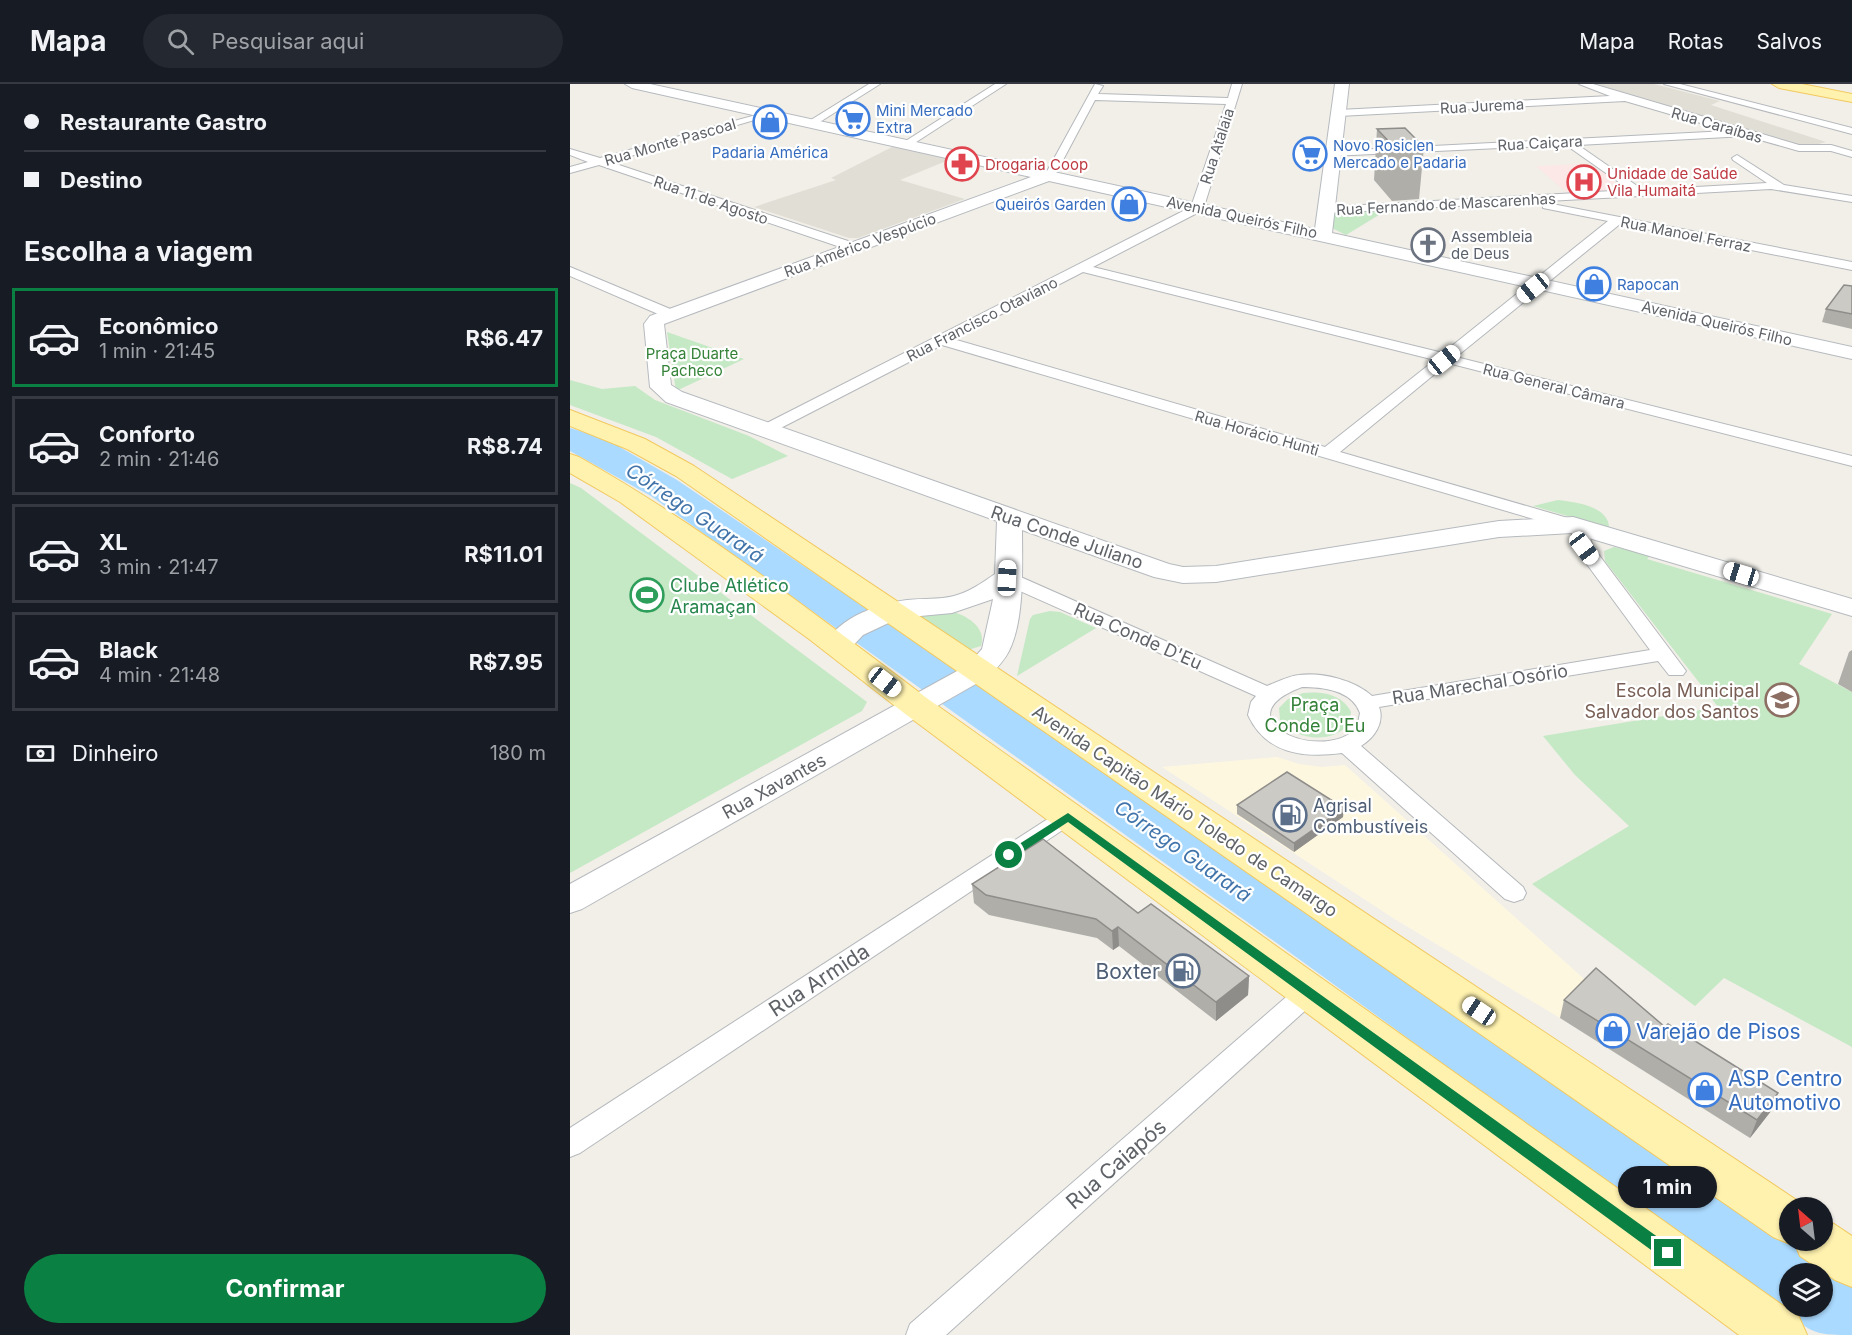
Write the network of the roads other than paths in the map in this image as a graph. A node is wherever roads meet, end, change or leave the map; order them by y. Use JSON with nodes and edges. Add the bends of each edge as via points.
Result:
{"nodes":[{"id":1,"x":632,"y":84,"type":"edge"},
{"id":2,"x":875,"y":84,"type":"edge"},
{"id":3,"x":1001,"y":84,"type":"edge"},
{"id":4,"x":1099,"y":84,"type":"edge"},
{"id":5,"x":1236,"y":84,"type":"edge"},
{"id":6,"x":1342,"y":84,"type":"edge"},
{"id":7,"x":1584,"y":84,"type":"edge"},
{"id":8,"x":1669,"y":84,"type":"edge"},
{"id":9,"x":1779,"y":84,"type":"edge"},
{"id":10,"x":1092,"y":97,"type":"junction"},
{"id":11,"x":1625,"y":98,"type":"junction"},
{"id":12,"x":1852,"y":98,"type":"edge"},
{"id":13,"x":1231,"y":101,"type":"junction"},
{"id":14,"x":1339,"y":113,"type":"junction"},
{"id":15,"x":770,"y":114,"type":"junction"},
{"id":16,"x":811,"y":123,"type":"junction"},
{"id":17,"x":1852,"y":131,"type":"edge"},
{"id":18,"x":1746,"y":133,"type":"junction"},
{"id":19,"x":1568,"y":142,"type":"junction"},
{"id":20,"x":906,"y":144,"type":"junction"},
{"id":21,"x":570,"y":152,"type":"edge"},
{"id":22,"x":1335,"y":154,"type":"junction"},
{"id":23,"x":1852,"y":154,"type":"edge"},
{"id":24,"x":1737,"y":158,"type":"dead end"},
{"id":25,"x":598,"y":162,"type":"junction"},
{"id":26,"x":570,"y":170,"type":"edge"},
{"id":27,"x":1050,"y":175,"type":"junction"},
{"id":28,"x":1779,"y":186,"type":"junction"},
{"id":29,"x":1641,"y":193,"type":"junction"},
{"id":30,"x":1852,"y":199,"type":"edge"},
{"id":31,"x":1520,"y":200,"type":"junction"},
{"id":32,"x":1198,"y":208,"type":"junction"},
{"id":33,"x":1327,"y":210,"type":"junction"},
{"id":34,"x":1238,"y":217,"type":"junction"},
{"id":35,"x":1617,"y":220,"type":"junction"},
{"id":36,"x":1323,"y":236,"type":"junction"},
{"id":37,"x":852,"y":247,"type":"junction"},
{"id":38,"x":1852,"y":266,"type":"edge"},
{"id":39,"x":1081,"y":268,"type":"junction"},
{"id":40,"x":570,"y":272,"type":"edge"},
{"id":41,"x":1539,"y":283,"type":"junction"},
{"id":42,"x":670,"y":314,"type":"junction"},
{"id":43,"x":941,"y":340,"type":"junction"},
{"id":44,"x":1852,"y":353,"type":"edge"},
{"id":45,"x":1444,"y":360,"type":"junction"},
{"id":46,"x":570,"y":417,"type":"edge"},
{"id":47,"x":765,"y":430,"type":"junction"},
{"id":48,"x":1327,"y":454,"type":"junction"},
{"id":49,"x":1852,"y":461,"type":"edge"},
{"id":50,"x":570,"y":462,"type":"edge"},
{"id":51,"x":1010,"y":517,"type":"junction"},
{"id":52,"x":1576,"y":526,"type":"junction"},
{"id":53,"x":1007,"y":578,"type":"junction"},
{"id":54,"x":953,"y":604,"type":"junction"},
{"id":55,"x":1852,"y":608,"type":"edge"},
{"id":56,"x":886,"y":614,"type":"junction"},
{"id":57,"x":1000,"y":637,"type":"junction"},
{"id":58,"x":844,"y":638,"type":"junction"},
{"id":59,"x":949,"y":688,"type":"junction"},
{"id":60,"x":1268,"y":694,"type":"junction"},
{"id":61,"x":1366,"y":703,"type":"junction"},
{"id":62,"x":1346,"y":745,"type":"junction"},
{"id":63,"x":1068,"y":816,"type":"junction"},
{"id":64,"x":1514,"y":893,"type":"dead end"},
{"id":65,"x":570,"y":900,"type":"edge"},
{"id":66,"x":1310,"y":992,"type":"junction"},
{"id":67,"x":570,"y":1144,"type":"edge"},
{"id":68,"x":1779,"y":1215,"type":"edge"},
{"id":69,"x":1833,"y":1251,"type":"edge"},
{"id":70,"x":1852,"y":1264,"type":"edge"},
{"id":71,"x":922,"y":1335,"type":"edge"},
{"id":72,"x":1781,"y":1335,"type":"edge"}],
"edges":[{"from":1,"to":15,"type":"main road","name":"Avenida Queirós Filho"},
{"from":2,"to":16,"type":"street"},
{"from":3,"to":20,"type":"street"},
{"from":4,"to":10,"type":"street"},
{"from":5,"to":13,"type":"street","name":"Rua Atalaia"},
{"from":6,"to":14,"type":"main road"},
{"from":7,"to":11,"type":"street","name":"Rua Caraíbas"},
{"from":8,"to":17,"type":"street"},
{"from":9,"to":12,"type":"main road"},
{"from":10,"to":13,"type":"street"},
{"from":10,"to":27,"type":"street"},
{"from":11,"to":14,"type":"street","name":"Rua Jurema"},
{"from":11,"to":18,"type":"street","name":"Rua Caraíbas"},
{"from":13,"to":32,"type":"street","name":"Rua Atalaia"},
{"from":14,"to":22,"type":"main road"},
{"from":15,"to":16,"type":"main road","name":"Avenida Queirós Filho"},
{"from":15,"to":25,"type":"street","name":"Rua Monte Pascoal"},
{"from":16,"to":20,"type":"main road","name":"Avenida Queirós Filho"},
{"from":18,"to":19,"type":"street","name":"Rua Caiçara"},
{"from":18,"to":23,"type":"street","name":"Rua Caraíbas","via":[[1799,148],[1831,148]]},
{"from":19,"to":22,"type":"street","name":"Rua Caiçara"},
{"from":19,"to":29,"type":"street"},
{"from":20,"to":27,"type":"main road","name":"Avenida Queirós Filho"},
{"from":21,"to":25,"type":"street","name":"Rua 11 de Agosto"},
{"from":22,"to":33,"type":"main road"},
{"from":24,"to":28,"type":"street"},
{"from":25,"to":26,"type":"street","name":"Rua Monte Pascoal"},
{"from":25,"to":37,"type":"street","name":"Rua 11 de Agosto"},
{"from":27,"to":32,"type":"main road","name":"Avenida Queirós Filho"},
{"from":27,"to":37,"type":"main road","name":"Rua Américo Vespúcio"},
{"from":28,"to":29,"type":"street","name":"Rua Fernando de Mascarenhas"},
{"from":28,"to":30,"type":"street","name":"Rua Fernando de Mascarenhas"},
{"from":29,"to":31,"type":"street","name":"Rua Fernando de Mascarenhas"},
{"from":31,"to":33,"type":"street","name":"Rua Fernando de Mascarenhas"},
{"from":31,"to":35,"type":"street","name":"Rua Manoel Ferraz"},
{"from":32,"to":34,"type":"main road","name":"Avenida Queirós Filho"},
{"from":32,"to":39,"type":"street","name":"Rua Francisco Otaviano"},
{"from":33,"to":34,"type":"main road"},
{"from":33,"to":36,"type":"main road"},
{"from":34,"to":36,"type":"main road","name":"Avenida Queirós Filho"},
{"from":35,"to":38,"type":"street","name":"Rua Manoel Ferraz"},
{"from":35,"to":41,"type":"street"},
{"from":36,"to":41,"type":"main road","name":"Avenida Queirós Filho"},
{"from":37,"to":42,"type":"main road","name":"Rua Américo Vespúcio"},
{"from":39,"to":43,"type":"street","name":"Rua Francisco Otaviano"},
{"from":39,"to":45,"type":"street","name":"Rua General Câmara"},
{"from":40,"to":42,"type":"street"},
{"from":41,"to":44,"type":"main road","name":"Avenida Queirós Filho"},
{"from":41,"to":45,"type":"street"},
{"from":42,"to":47,"type":"main road","name":"Rua Conde Juliano","via":[[654,324],[660,385],[664,390]]},
{"from":43,"to":47,"type":"street","name":"Rua Francisco Otaviano"},
{"from":43,"to":48,"type":"street","name":"Rua Horácio Hunti"},
{"from":45,"to":48,"type":"street"},
{"from":45,"to":49,"type":"street","name":"Rua General Câmara"},
{"from":46,"to":56,"type":"main road","name":"Avenida Capitão Mário Toledo de Camargo","via":[[636,444],[685,471]]},
{"from":47,"to":51,"type":"main road","name":"Rua Conde Juliano"},
{"from":48,"to":52,"type":"street","name":"Rua Horácio Hunti"},
{"from":50,"to":58,"type":"main road","name":"Avenida Capitão Mário Toledo de Camargo","via":[[629,496]]},
{"from":51,"to":52,"type":"main road","name":"Rua Conde Juliano","via":[[1163,571],[1198,576],[1499,529]]},
{"from":51,"to":53,"type":"main road"},
{"from":52,"to":55,"type":"main road","name":"Rua Conde Juliano"},
{"from":52,"to":61,"type":"street","name":"Rua Marechal Osório","via":[[1584,548],[1670,663]]},
{"from":53,"to":54,"type":"main road","via":[[983,593]]},
{"from":53,"to":57,"type":"main road"},
{"from":53,"to":60,"type":"street","name":"Rua Conde D'Eu"},
{"from":54,"to":56,"type":"main road"},
{"from":54,"to":57,"type":"main road","via":[[979,615]]},
{"from":56,"to":58,"type":"main road"},
{"from":56,"to":59,"type":"main road","name":"Avenida Capitão Mário Toledo de Camargo"},
{"from":57,"to":59,"type":"main road","via":[[996,650]]},
{"from":58,"to":59,"type":"main road","name":"Avenida Capitão Mário Toledo de Camargo"},
{"from":59,"to":63,"type":"main road","name":"Avenida Capitão Mário Toledo de Camargo"},
{"from":59,"to":65,"type":"main road","name":"Rua Xavantes"},
{"from":59,"to":68,"type":"main road","name":"Avenida Capitão Mário Toledo de Camargo"},
{"from":60,"to":61,"type":"street","via":[[1287,684],[1313,681],[1344,687]]},
{"from":60,"to":62,"type":"street","via":[[1259,712],[1266,730],[1275,738],[1317,750]]},
{"from":61,"to":62,"type":"street","via":[[1371,722],[1358,739]]},
{"from":62,"to":64,"type":"street"},
{"from":63,"to":66,"type":"main road","name":"Avenida Capitão Mário Toledo de Camargo"},
{"from":63,"to":67,"type":"street","name":"Rua Armida"},
{"from":66,"to":71,"type":"street","name":"Rua Caiapós"},
{"from":66,"to":72,"type":"main road","name":"Avenida Capitão Mário Toledo de Camargo"},
{"from":69,"to":70,"type":"main road"}]}
